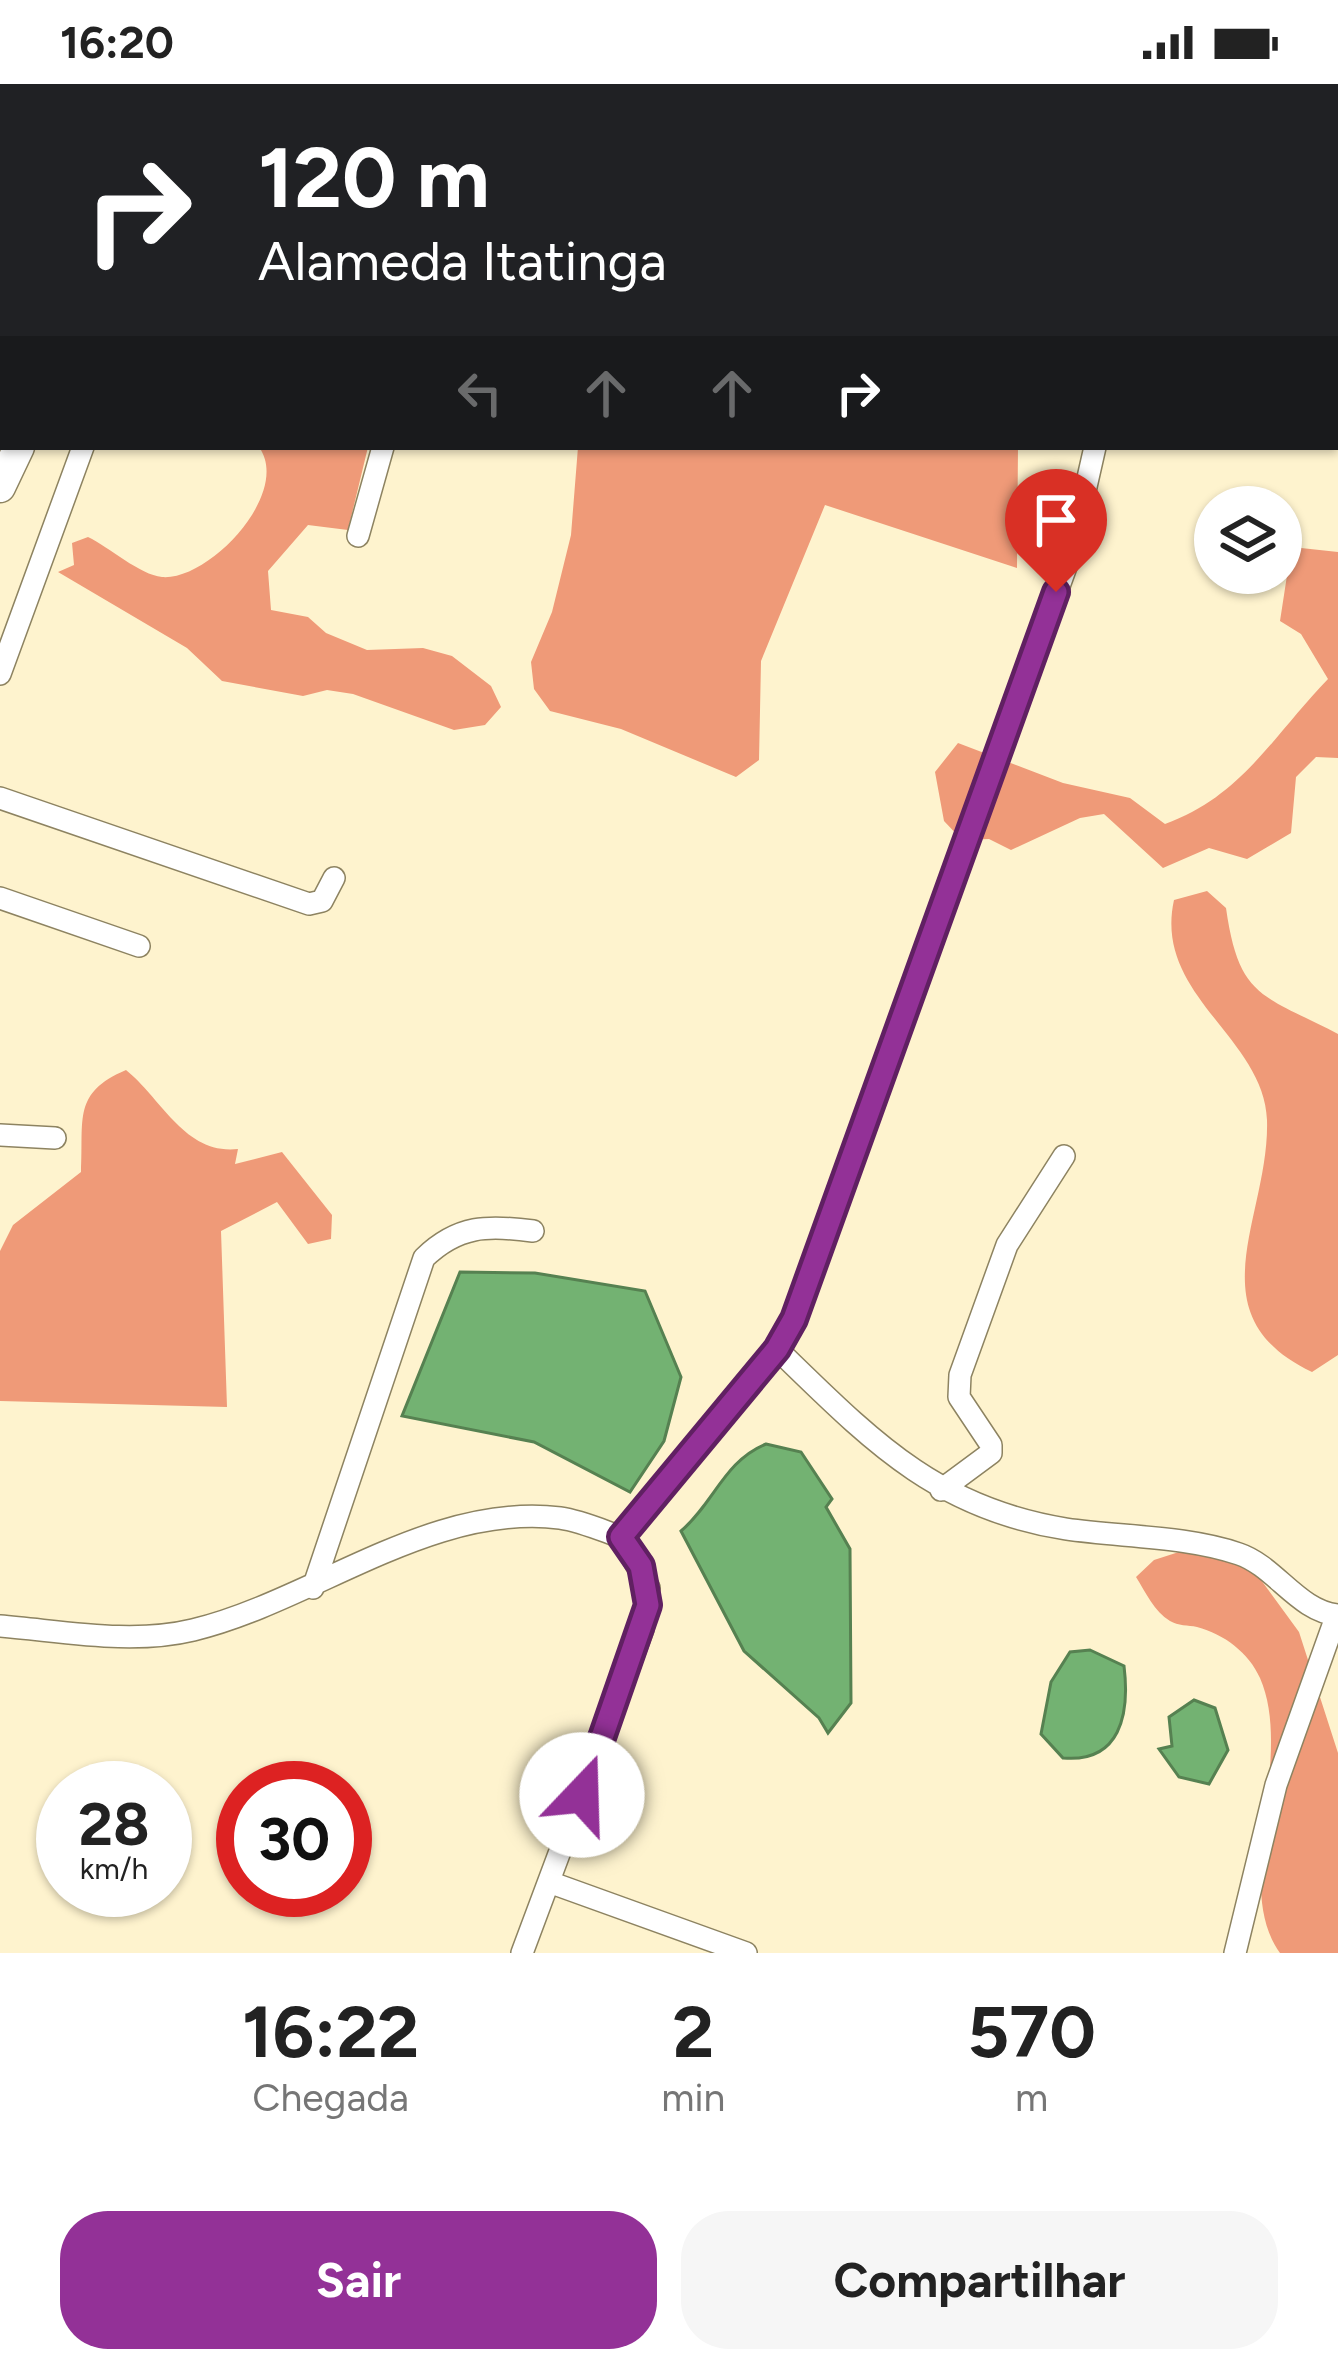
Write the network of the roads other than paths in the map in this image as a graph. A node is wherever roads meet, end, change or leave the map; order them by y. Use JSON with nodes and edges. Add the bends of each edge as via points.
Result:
{"nodes":[{"id":1,"x":18,"y":450,"type":"edge"},
{"id":2,"x":82,"y":450,"type":"edge"},
{"id":3,"x":382,"y":450,"type":"edge"},
{"id":4,"x":1094,"y":450,"type":"edge"},
{"id":5,"x":0,"y":487,"type":"edge"},
{"id":6,"x":358,"y":536,"type":"dead end"},
{"id":7,"x":0,"y":674,"type":"edge"},
{"id":8,"x":0,"y":798,"type":"edge"},
{"id":9,"x":334,"y":878,"type":"dead end"},
{"id":10,"x":0,"y":898,"type":"edge"},
{"id":11,"x":139,"y":946,"type":"dead end"},
{"id":12,"x":0,"y":1135,"type":"edge"},
{"id":13,"x":55,"y":1138,"type":"dead end"},
{"id":14,"x":1064,"y":1156,"type":"dead end"},
{"id":15,"x":533,"y":1232,"type":"dead end"},
{"id":16,"x":777,"y":1349,"type":"junction"},
{"id":17,"x":941,"y":1490,"type":"junction"},
{"id":18,"x":621,"y":1537,"type":"junction"},
{"id":19,"x":313,"y":1588,"type":"junction"},
{"id":20,"x":1337,"y":1616,"type":"edge"},
{"id":21,"x":0,"y":1626,"type":"edge"},
{"id":22,"x":548,"y":1882,"type":"junction"},
{"id":23,"x":522,"y":1953,"type":"edge"},
{"id":24,"x":746,"y":1953,"type":"edge"},
{"id":25,"x":1235,"y":1953,"type":"edge"}],
"edges":[{"from":1,"to":5,"type":"highway"},
{"from":2,"to":7,"type":"street"},
{"from":3,"to":6,"type":"street"},
{"from":4,"to":16,"type":"street","via":[[1071,553]]},
{"from":8,"to":9,"type":"street","via":[[309,904],[322,901]]},
{"from":10,"to":11,"type":"street"},
{"from":12,"to":13,"type":"street"},
{"from":14,"to":17,"type":"street","via":[[1007,1245],[960,1376],[959,1397],[992,1450]]},
{"from":15,"to":19,"type":"street","via":[[464,1230],[424,1258]]},
{"from":16,"to":17,"type":"street","via":[[900,1465]]},
{"from":16,"to":18,"type":"street"},
{"from":17,"to":20,"type":"street","via":[[1055,1527],[1238,1553]]},
{"from":18,"to":19,"type":"street","via":[[561,1519],[477,1523]]},
{"from":18,"to":22,"type":"street","via":[[649,1588],[646,1617]]},
{"from":19,"to":21,"type":"street","via":[[167,1635]]},
{"from":20,"to":25,"type":"street","via":[[1276,1785]]},
{"from":22,"to":23,"type":"street"},
{"from":22,"to":24,"type":"street"}]}
